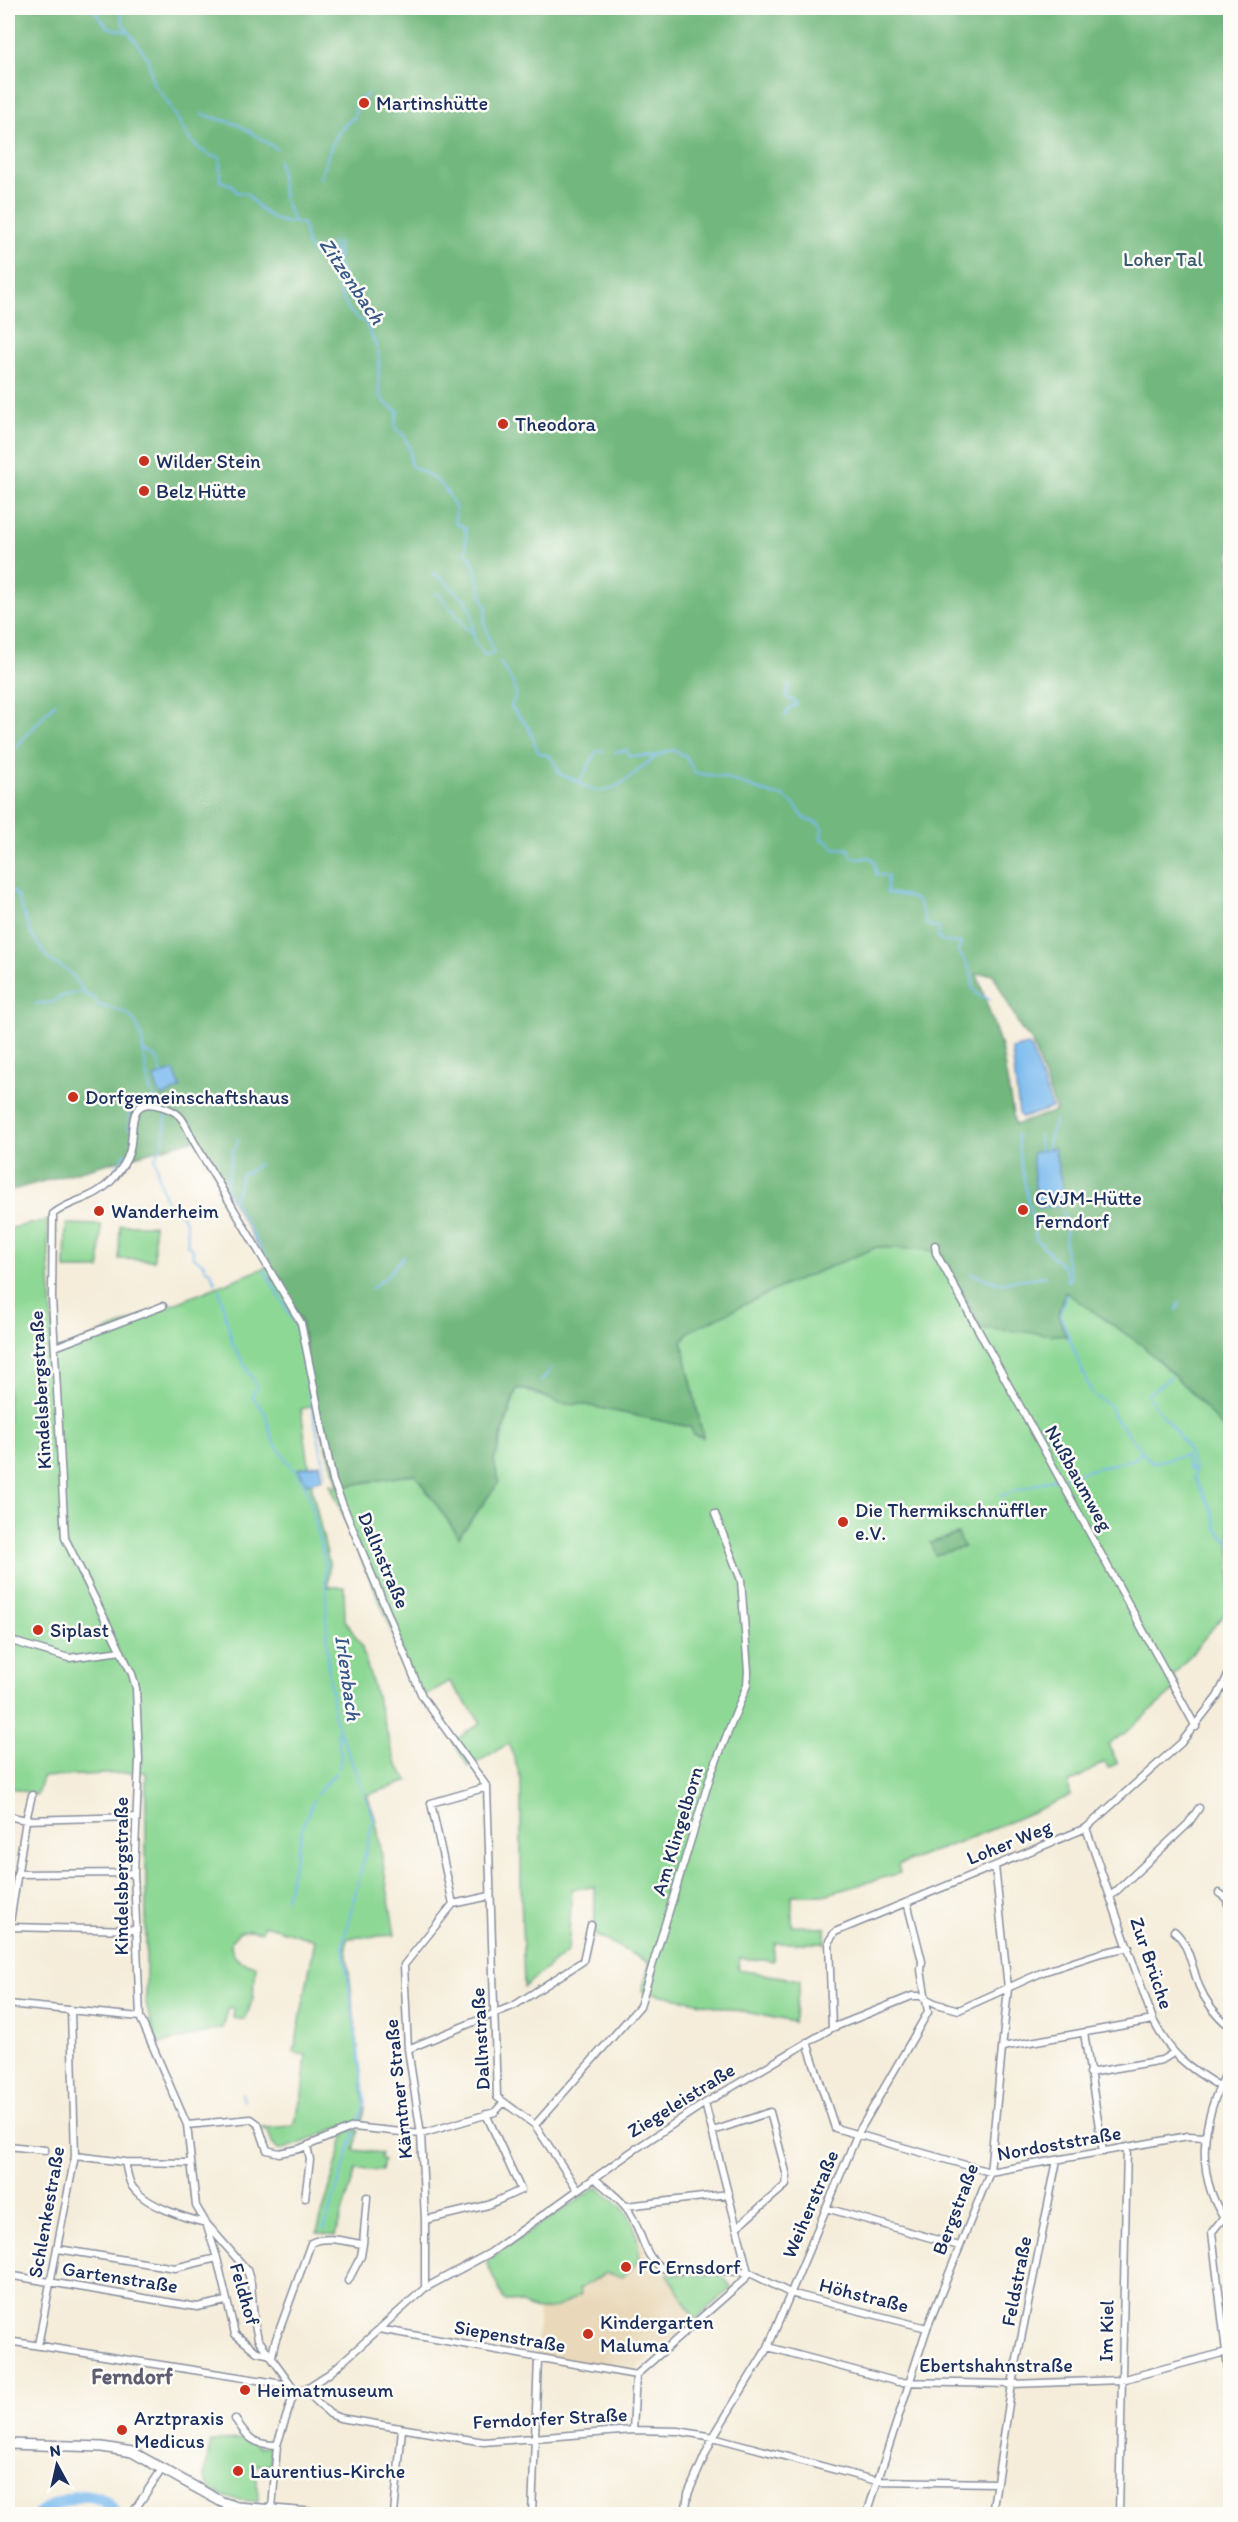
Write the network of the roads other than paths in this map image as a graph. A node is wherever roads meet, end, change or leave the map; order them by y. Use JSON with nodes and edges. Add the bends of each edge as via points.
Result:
{"nodes":[{"id":1,"x":53,"y":1214,"type":"joint"},
{"id":2,"x":935,"y":1245,"type":"dead end"},
{"id":3,"x":163,"y":1306,"type":"dead end"},
{"id":4,"x":55,"y":1347,"type":"junction"},
{"id":5,"x":715,"y":1514,"type":"dead end"},
{"id":6,"x":8,"y":1640,"type":"edge"},
{"id":7,"x":121,"y":1651,"type":"junction"},
{"id":8,"x":1230,"y":1671,"type":"edge"},
{"id":9,"x":1196,"y":1727,"type":"junction"},
{"id":10,"x":487,"y":1787,"type":"junction"},
{"id":11,"x":32,"y":1795,"type":"dead end"},
{"id":12,"x":1199,"y":1808,"type":"dead end"},
{"id":13,"x":8,"y":1816,"type":"edge"},
{"id":14,"x":136,"y":1816,"type":"junction"},
{"id":15,"x":26,"y":1820,"type":"junction"},
{"id":16,"x":1086,"y":1828,"type":"junction"},
{"id":17,"x":995,"y":1866,"type":"junction"},
{"id":18,"x":134,"y":1873,"type":"junction"},
{"id":19,"x":17,"y":1874,"type":"junction"},
{"id":20,"x":1219,"y":1893,"type":"dead end"},
{"id":21,"x":490,"y":1896,"type":"junction"},
{"id":22,"x":1111,"y":1896,"type":"junction"},
{"id":23,"x":907,"y":1902,"type":"junction"},
{"id":24,"x":453,"y":1904,"type":"junction"},
{"id":25,"x":1230,"y":1910,"type":"edge"},
{"id":26,"x":591,"y":1925,"type":"dead end"},
{"id":27,"x":9,"y":1927,"type":"edge"},
{"id":28,"x":135,"y":1930,"type":"junction"},
{"id":29,"x":1174,"y":1930,"type":"dead end"},
{"id":30,"x":8,"y":1935,"type":"edge"},
{"id":31,"x":1129,"y":1947,"type":"junction"},
{"id":32,"x":1008,"y":1988,"type":"junction"},
{"id":33,"x":925,"y":1999,"type":"junction"},
{"id":34,"x":8,"y":2004,"type":"edge"},
{"id":35,"x":71,"y":2011,"type":"junction"},
{"id":36,"x":495,"y":2015,"type":"junction"},
{"id":37,"x":140,"y":2017,"type":"junction"},
{"id":38,"x":1153,"y":2020,"type":"junction"},
{"id":39,"x":1230,"y":2027,"type":"edge"},
{"id":40,"x":832,"y":2028,"type":"junction"},
{"id":41,"x":1084,"y":2033,"type":"junction"},
{"id":42,"x":807,"y":2042,"type":"junction"},
{"id":43,"x":1004,"y":2047,"type":"junction"},
{"id":44,"x":408,"y":2049,"type":"junction"},
{"id":45,"x":1173,"y":2054,"type":"junction"},
{"id":46,"x":1230,"y":2066,"type":"edge"},
{"id":47,"x":1089,"y":2073,"type":"junction"},
{"id":48,"x":1219,"y":2086,"type":"junction"},
{"id":49,"x":504,"y":2102,"type":"junction"},
{"id":50,"x":705,"y":2103,"type":"junction"},
{"id":51,"x":486,"y":2114,"type":"junction"},
{"id":52,"x":535,"y":2125,"type":"junction"},
{"id":53,"x":187,"y":2126,"type":"junction"},
{"id":54,"x":713,"y":2131,"type":"junction"},
{"id":55,"x":421,"y":2134,"type":"junction"},
{"id":56,"x":858,"y":2135,"type":"junction"},
{"id":57,"x":1204,"y":2137,"type":"junction"},
{"id":58,"x":8,"y":2146,"type":"edge"},
{"id":59,"x":307,"y":2146,"type":"junction"},
{"id":60,"x":1127,"y":2147,"type":"junction"},
{"id":61,"x":45,"y":2150,"type":"dead end"},
{"id":62,"x":1104,"y":2152,"type":"junction"},
{"id":63,"x":75,"y":2156,"type":"junction"},
{"id":64,"x":1057,"y":2160,"type":"junction"},
{"id":65,"x":125,"y":2162,"type":"junction"},
{"id":66,"x":191,"y":2163,"type":"junction"},
{"id":67,"x":990,"y":2172,"type":"junction"},
{"id":68,"x":594,"y":2178,"type":"junction"},
{"id":69,"x":578,"y":2190,"type":"junction"},
{"id":70,"x":729,"y":2194,"type":"junction"},
{"id":71,"x":367,"y":2197,"type":"dead end"},
{"id":72,"x":305,"y":2198,"type":"dead end"},
{"id":73,"x":626,"y":2206,"type":"junction"},
{"id":74,"x":826,"y":2208,"type":"junction"},
{"id":75,"x":1230,"y":2214,"type":"edge"},
{"id":76,"x":1223,"y":2218,"type":"junction"},
{"id":77,"x":425,"y":2220,"type":"junction"},
{"id":78,"x":206,"y":2223,"type":"junction"},
{"id":79,"x":737,"y":2227,"type":"junction"},
{"id":80,"x":1230,"y":2227,"type":"edge"},
{"id":81,"x":363,"y":2244,"type":"junction"},
{"id":82,"x":959,"y":2246,"type":"junction"},
{"id":83,"x":58,"y":2249,"type":"junction"},
{"id":84,"x":217,"y":2258,"type":"junction"},
{"id":85,"x":748,"y":2271,"type":"junction"},
{"id":86,"x":8,"y":2275,"type":"edge"},
{"id":87,"x":348,"y":2281,"type":"dead end"},
{"id":88,"x":51,"y":2283,"type":"junction"},
{"id":89,"x":425,"y":2288,"type":"junction"},
{"id":90,"x":790,"y":2293,"type":"junction"},
{"id":91,"x":226,"y":2301,"type":"junction"},
{"id":92,"x":927,"y":2328,"type":"junction"},
{"id":93,"x":379,"y":2329,"type":"junction"},
{"id":94,"x":8,"y":2341,"type":"edge"},
{"id":95,"x":38,"y":2344,"type":"junction"},
{"id":96,"x":768,"y":2348,"type":"junction"},
{"id":97,"x":1226,"y":2352,"type":"junction"},
{"id":98,"x":272,"y":2356,"type":"junction"},
{"id":99,"x":538,"y":2359,"type":"junction"},
{"id":100,"x":636,"y":2375,"type":"junction"},
{"id":101,"x":1121,"y":2380,"type":"junction"},
{"id":102,"x":908,"y":2382,"type":"junction"},
{"id":103,"x":1012,"y":2384,"type":"junction"},
{"id":104,"x":1230,"y":2386,"type":"edge"},
{"id":105,"x":295,"y":2390,"type":"junction"},
{"id":106,"x":235,"y":2419,"type":"dead end"},
{"id":107,"x":402,"y":2429,"type":"junction"},
{"id":108,"x":633,"y":2430,"type":"junction"},
{"id":109,"x":713,"y":2437,"type":"junction"},
{"id":110,"x":533,"y":2438,"type":"junction"},
{"id":111,"x":8,"y":2444,"type":"edge"},
{"id":112,"x":277,"y":2445,"type":"junction"},
{"id":113,"x":162,"y":2469,"type":"junction"},
{"id":114,"x":877,"y":2481,"type":"junction"},
{"id":115,"x":996,"y":2483,"type":"junction"},
{"id":116,"x":272,"y":2510,"type":"junction"},
{"id":117,"x":132,"y":2514,"type":"edge"},
{"id":118,"x":321,"y":2514,"type":"edge"},
{"id":119,"x":394,"y":2514,"type":"edge"},
{"id":120,"x":532,"y":2514,"type":"edge"},
{"id":121,"x":685,"y":2514,"type":"edge"},
{"id":122,"x":867,"y":2514,"type":"edge"},
{"id":123,"x":992,"y":2514,"type":"edge"},
{"id":124,"x":1119,"y":2514,"type":"edge"}],
"edges":[{"from":1,"to":4,"type":"street","name":"Kindelsbergstraße"},
{"from":1,"to":10,"type":"street","name":"Dallnstraße","via":[[91,1197],[112,1180],[129,1155],[138,1108],[155,1105],[181,1116],[301,1323],[337,1492],[422,1696]]},
{"from":2,"to":9,"type":"street","name":"Nußbaumweg"},
{"from":3,"to":4,"type":"street"},
{"from":4,"to":7,"type":"street","name":"Kindelsbergstraße","via":[[65,1538]]},
{"from":5,"to":52,"type":"street","name":"Am Klingelborn","via":[[741,1580],[747,1685],[711,1774],[640,2006]]},
{"from":6,"to":7,"type":"street","via":[[69,1658]]},
{"from":7,"to":14,"type":"street","name":"Kindelsbergstraße","via":[[136,1688],[140,1760]]},
{"from":8,"to":9,"type":"street","name":"Loher Weg"},
{"from":9,"to":16,"type":"street","name":"Loher Weg","via":[[1144,1779]]},
{"from":10,"to":21,"type":"street","name":"Dallnstraße"},
{"from":10,"to":24,"type":"street","via":[[431,1803]]},
{"from":11,"to":15,"type":"street"},
{"from":12,"to":22,"type":"street","via":[[1188,1824]]},
{"from":13,"to":15,"type":"street"},
{"from":14,"to":15,"type":"street"},
{"from":14,"to":18,"type":"street","name":"Kindelsbergstraße"},
{"from":15,"to":19,"type":"street"},
{"from":16,"to":17,"type":"street","name":"Loher Weg"},
{"from":16,"to":22,"type":"street","name":"Zur Brüche"},
{"from":17,"to":23,"type":"street","name":"Loher Weg"},
{"from":17,"to":32,"type":"street","name":"Bergstraße"},
{"from":18,"to":19,"type":"street"},
{"from":18,"to":28,"type":"street","name":"Kindelsbergstraße"},
{"from":19,"to":27,"type":"street"},
{"from":20,"to":25,"type":"street","via":[[1226,1898]]},
{"from":21,"to":24,"type":"street"},
{"from":21,"to":36,"type":"street","name":"Dallnstraße"},
{"from":22,"to":31,"type":"street","name":"Zur Brüche"},
{"from":23,"to":33,"type":"street","name":"Weiherstraße","via":[[922,1961]]},
{"from":23,"to":40,"type":"street","name":"Loher Weg","via":[[831,1936]]},
{"from":24,"to":44,"type":"street","name":"Kärntner Straße","via":[[404,1965]]},
{"from":26,"to":36,"type":"street","via":[[584,1961]]},
{"from":27,"to":28,"type":"street"},
{"from":27,"to":30,"type":"street"},
{"from":28,"to":37,"type":"street","name":"Kindelsbergstraße"},
{"from":29,"to":39,"type":"street","via":[[1182,1937],[1208,2004]]},
{"from":31,"to":32,"type":"street","name":"Ziegeleistraße","via":[[1063,1965]]},
{"from":31,"to":38,"type":"street","name":"Zur Brüche"},
{"from":32,"to":33,"type":"street","name":"Ziegeleistraße","via":[[959,2010]]},
{"from":32,"to":43,"type":"street","name":"Bergstraße"},
{"from":33,"to":40,"type":"street","name":"Ziegeleistraße","via":[[912,1996]]},
{"from":33,"to":56,"type":"street","name":"Weiherstraße","via":[[928,2012]]},
{"from":34,"to":35,"type":"street"},
{"from":35,"to":37,"type":"street"},
{"from":35,"to":63,"type":"street","name":"Schlenkestraße"},
{"from":36,"to":44,"type":"street"},
{"from":36,"to":49,"type":"street","name":"Dallnstraße","via":[[497,2097]]},
{"from":37,"to":53,"type":"street","name":"Kindelsbergstraße"},
{"from":38,"to":41,"type":"street"},
{"from":38,"to":45,"type":"street","name":"Zur Brüche"},
{"from":40,"to":42,"type":"street","name":"Ziegeleistraße"},
{"from":41,"to":43,"type":"street"},
{"from":41,"to":47,"type":"street"},
{"from":42,"to":50,"type":"street","name":"Ziegeleistraße"},
{"from":42,"to":56,"type":"street","name":"Nordoststraße","via":[[835,2128]]},
{"from":43,"to":67,"type":"street","name":"Bergstraße"},
{"from":44,"to":55,"type":"street","name":"Kärntner Straße"},
{"from":45,"to":47,"type":"street","via":[[1162,2060]]},
{"from":45,"to":48,"type":"street","name":"Zur Brüche"},
{"from":46,"to":48,"type":"street"},
{"from":47,"to":62,"type":"street"},
{"from":48,"to":57,"type":"street"},
{"from":49,"to":51,"type":"street","via":[[495,2112]]},
{"from":49,"to":52,"type":"street","name":"Dallnstraße"},
{"from":50,"to":54,"type":"street"},
{"from":50,"to":68,"type":"street","name":"Ziegeleistraße"},
{"from":51,"to":55,"type":"street"},
{"from":51,"to":77,"type":"street","via":[[520,2190],[489,2205]]},
{"from":52,"to":69,"type":"street","name":"Dallnstraße"},
{"from":53,"to":59,"type":"street","via":[[251,2119],[258,2124],[271,2153]]},
{"from":53,"to":66,"type":"street","name":"Kindelsbergstraße"},
{"from":54,"to":70,"type":"street"},
{"from":54,"to":79,"type":"street","via":[[770,2112],[787,2176],[786,2185]]},
{"from":55,"to":59,"type":"street","via":[[353,2127]]},
{"from":55,"to":77,"type":"street","name":"Kärntner Straße"},
{"from":56,"to":67,"type":"street","name":"Nordoststraße"},
{"from":56,"to":74,"type":"street","name":"Weiherstraße"},
{"from":57,"to":60,"type":"street","name":"Nordoststraße","via":[[1188,2136]]},
{"from":57,"to":76,"type":"street","via":[[1207,2182]]},
{"from":58,"to":61,"type":"street"},
{"from":59,"to":72,"type":"street","via":[[310,2160]]},
{"from":60,"to":62,"type":"street","name":"Nordoststraße"},
{"from":60,"to":101,"type":"street","name":"Im Kiel"},
{"from":62,"to":64,"type":"street","name":"Nordoststraße"},
{"from":63,"to":65,"type":"street"},
{"from":63,"to":83,"type":"street","name":"Schlenkestraße"},
{"from":64,"to":67,"type":"street","name":"Nordoststraße"},
{"from":64,"to":103,"type":"street","name":"Feldstraße"},
{"from":65,"to":66,"type":"street"},
{"from":65,"to":78,"type":"street","via":[[132,2188],[183,2217]]},
{"from":66,"to":78,"type":"street","name":"Kindelsbergstraße","via":[[196,2206]]},
{"from":67,"to":82,"type":"street","name":"Bergstraße"},
{"from":68,"to":69,"type":"street","name":"Ziegeleistraße"},
{"from":68,"to":73,"type":"street","name":"Höhstraße"},
{"from":69,"to":89,"type":"street","name":"Ziegeleistraße","via":[[490,2253]]},
{"from":70,"to":73,"type":"street"},
{"from":70,"to":79,"type":"street"},
{"from":71,"to":81,"type":"street"},
{"from":73,"to":85,"type":"street","name":"Höhstraße","via":[[652,2262],[659,2267]]},
{"from":74,"to":82,"type":"street"},
{"from":74,"to":90,"type":"street","name":"Weiherstraße"},
{"from":75,"to":76,"type":"street"},
{"from":76,"to":80,"type":"street"},
{"from":76,"to":97,"type":"street","via":[[1212,2232]]},
{"from":77,"to":89,"type":"street","name":"Kärntner Straße"},
{"from":78,"to":84,"type":"street","name":"Feldhof"},
{"from":78,"to":98,"type":"street","name":"Kindelsbergstraße","via":[[247,2270],[258,2339]]},
{"from":79,"to":85,"type":"street"},
{"from":81,"to":87,"type":"street"},
{"from":81,"to":98,"type":"street","via":[[329,2240],[311,2243]]},
{"from":82,"to":92,"type":"street","name":"Bergstraße"},
{"from":83,"to":84,"type":"street","via":[[175,2268]]},
{"from":83,"to":88,"type":"street","name":"Schlenkestraße"},
{"from":84,"to":91,"type":"street","name":"Feldhof"},
{"from":85,"to":90,"type":"street","name":"Höhstraße"},
{"from":85,"to":100,"type":"street","via":[[746,2280]]},
{"from":86,"to":88,"type":"street","name":"Gartenstraße"},
{"from":88,"to":91,"type":"street","name":"Gartenstraße","via":[[197,2307]]},
{"from":88,"to":95,"type":"street","name":"Schlenkestraße"},
{"from":89,"to":93,"type":"street","name":"Ziegeleistraße"},
{"from":90,"to":92,"type":"street","name":"Höhstraße"},
{"from":90,"to":96,"type":"street","name":"Weiherstraße"},
{"from":91,"to":98,"type":"street","name":"Feldhof","via":[[235,2334],[257,2352]]},
{"from":92,"to":102,"type":"street","name":"Bergstraße"},
{"from":93,"to":99,"type":"street","name":"Siepenstraße"},
{"from":93,"to":105,"type":"street","name":"Ziegeleistraße","via":[[330,2373],[305,2389]]},
{"from":94,"to":95,"type":"street","name":"Ferndorfer Straße"},
{"from":95,"to":105,"type":"street","name":"Ferndorfer Straße","via":[[283,2384]]},
{"from":96,"to":102,"type":"street","name":"Ebertshahnstraße"},
{"from":96,"to":109,"type":"street","name":"Weiherstraße"},
{"from":97,"to":101,"type":"street","name":"Ebertshahnstraße"},
{"from":97,"to":104,"type":"street"},
{"from":98,"to":105,"type":"street","name":"Kindelsbergstraße"},
{"from":99,"to":100,"type":"street","name":"Siepenstraße"},
{"from":99,"to":110,"type":"street"},
{"from":100,"to":108,"type":"street"},
{"from":101,"to":103,"type":"street","name":"Ebertshahnstraße"},
{"from":101,"to":124,"type":"street","name":"Im Kiel"},
{"from":102,"to":103,"type":"street","name":"Ebertshahnstraße"},
{"from":102,"to":114,"type":"street","name":"Bergstraße"},
{"from":103,"to":115,"type":"street","name":"Feldstraße"},
{"from":105,"to":107,"type":"street","name":"Ferndorfer Straße","via":[[309,2394],[340,2418]]},
{"from":105,"to":112,"type":"street"},
{"from":106,"to":112,"type":"street","via":[[261,2445]]},
{"from":107,"to":110,"type":"street","name":"Ferndorfer Straße","via":[[484,2442]]},
{"from":107,"to":119,"type":"street"},
{"from":108,"to":109,"type":"street","name":"Ferndorfer Straße"},
{"from":108,"to":110,"type":"street","name":"Ferndorfer Straße"},
{"from":109,"to":114,"type":"street","name":"Ferndorfer Straße"},
{"from":109,"to":121,"type":"street","name":"Weiherstraße","via":[[688,2494]]},
{"from":110,"to":120,"type":"street"},
{"from":111,"to":113,"type":"main road","via":[[118,2448],[140,2455]]},
{"from":112,"to":116,"type":"street"},
{"from":113,"to":116,"type":"main road","via":[[222,2502]]},
{"from":113,"to":117,"type":"street"},
{"from":114,"to":115,"type":"street","name":"Ferndorfer Straße"},
{"from":114,"to":122,"type":"street","name":"Bergstraße"},
{"from":115,"to":123,"type":"street","name":"Feldstraße"},
{"from":116,"to":118,"type":"main road"}]}
